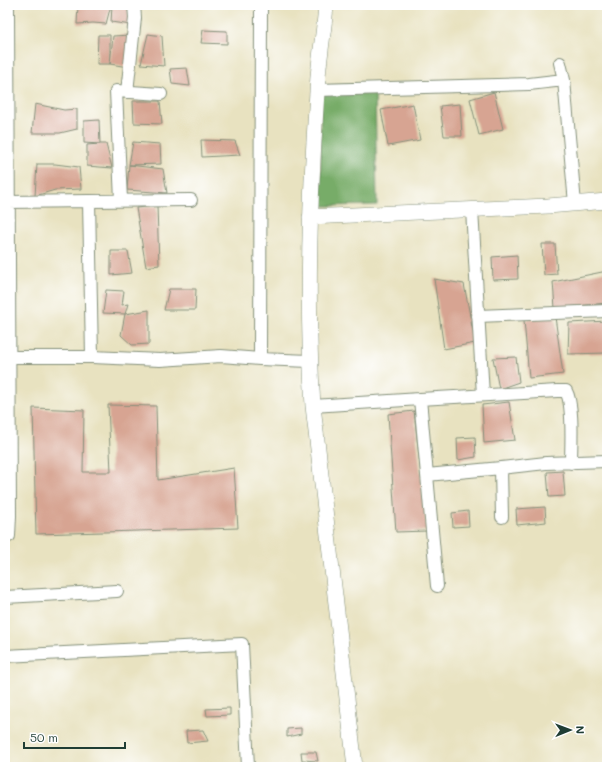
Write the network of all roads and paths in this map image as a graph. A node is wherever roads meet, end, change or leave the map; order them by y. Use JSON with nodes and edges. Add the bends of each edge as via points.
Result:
{"nodes":[{"id":1,"x":8,"y":5,"type":"edge"},
{"id":2,"x":134,"y":5,"type":"edge"},
{"id":3,"x":261,"y":5,"type":"edge"},
{"id":4,"x":326,"y":5,"type":"edge"},
{"id":5,"x":560,"y":63,"type":"dead end"},
{"id":6,"x":564,"y":80,"type":"junction"},
{"id":7,"x":317,"y":90,"type":"junction"},
{"id":8,"x":127,"y":92,"type":"junction"},
{"id":9,"x":161,"y":94,"type":"dead end"},
{"id":10,"x":7,"y":173,"type":"edge"},
{"id":11,"x":121,"y":200,"type":"junction"},
{"id":12,"x":191,"y":200,"type":"dead end"},
{"id":13,"x":89,"y":201,"type":"junction"},
{"id":14,"x":607,"y":201,"type":"edge"},
{"id":15,"x":8,"y":202,"type":"junction"},
{"id":16,"x":575,"y":204,"type":"junction"},
{"id":17,"x":472,"y":210,"type":"junction"},
{"id":18,"x":310,"y":217,"type":"junction"},
{"id":19,"x":7,"y":241,"type":"edge"},
{"id":20,"x":607,"y":311,"type":"edge"},
{"id":21,"x":478,"y":316,"type":"junction"},
{"id":22,"x":9,"y":357,"type":"junction"},
{"id":23,"x":92,"y":357,"type":"junction"},
{"id":24,"x":260,"y":359,"type":"junction"},
{"id":25,"x":310,"y":361,"type":"junction"},
{"id":26,"x":483,"y":395,"type":"junction"},
{"id":27,"x":420,"y":398,"type":"junction"},
{"id":28,"x":313,"y":406,"type":"junction"},
{"id":29,"x":7,"y":416,"type":"edge"},
{"id":30,"x":607,"y":461,"type":"edge"},
{"id":31,"x":571,"y":462,"type":"junction"},
{"id":32,"x":501,"y":468,"type":"junction"},
{"id":33,"x":427,"y":475,"type":"junction"},
{"id":34,"x":502,"y":517,"type":"dead end"},
{"id":35,"x":5,"y":536,"type":"edge"},
{"id":36,"x":437,"y":586,"type":"dead end"},
{"id":37,"x":117,"y":591,"type":"dead end"},
{"id":38,"x":5,"y":597,"type":"edge"},
{"id":39,"x":5,"y":656,"type":"edge"},
{"id":40,"x":248,"y":767,"type":"edge"},
{"id":41,"x":355,"y":767,"type":"edge"}],
"edges":[{"from":1,"to":10,"type":"street"},
{"from":2,"to":8,"type":"street","via":[[135,18]]},
{"from":3,"to":24,"type":"street"},
{"from":4,"to":7,"type":"street"},
{"from":5,"to":6,"type":"street"},
{"from":6,"to":7,"type":"street","via":[[529,84]]},
{"from":6,"to":16,"type":"street"},
{"from":7,"to":18,"type":"street"},
{"from":8,"to":9,"type":"street"},
{"from":8,"to":11,"type":"street","via":[[116,91]]},
{"from":10,"to":15,"type":"street"},
{"from":11,"to":12,"type":"street"},
{"from":11,"to":13,"type":"street"},
{"from":13,"to":15,"type":"street"},
{"from":13,"to":23,"type":"street"},
{"from":14,"to":16,"type":"street"},
{"from":15,"to":19,"type":"street"},
{"from":16,"to":17,"type":"street"},
{"from":17,"to":18,"type":"street"},
{"from":17,"to":21,"type":"street"},
{"from":18,"to":25,"type":"street"},
{"from":19,"to":22,"type":"street"},
{"from":20,"to":21,"type":"street"},
{"from":21,"to":26,"type":"street"},
{"from":22,"to":23,"type":"street"},
{"from":22,"to":29,"type":"street"},
{"from":23,"to":24,"type":"street","via":[[160,360],[221,356]]},
{"from":24,"to":25,"type":"street"},
{"from":25,"to":28,"type":"street"},
{"from":26,"to":27,"type":"street"},
{"from":26,"to":31,"type":"street","via":[[566,392],[570,406]]},
{"from":27,"to":28,"type":"street"},
{"from":27,"to":33,"type":"street"},
{"from":28,"to":41,"type":"street"},
{"from":29,"to":35,"type":"street","via":[[10,516],[8,536]]},
{"from":30,"to":31,"type":"street"},
{"from":31,"to":32,"type":"street","via":[[546,462]]},
{"from":32,"to":33,"type":"street"},
{"from":32,"to":34,"type":"street"},
{"from":33,"to":36,"type":"street"},
{"from":37,"to":38,"type":"street"},
{"from":39,"to":40,"type":"street","via":[[242,644]]}]}
